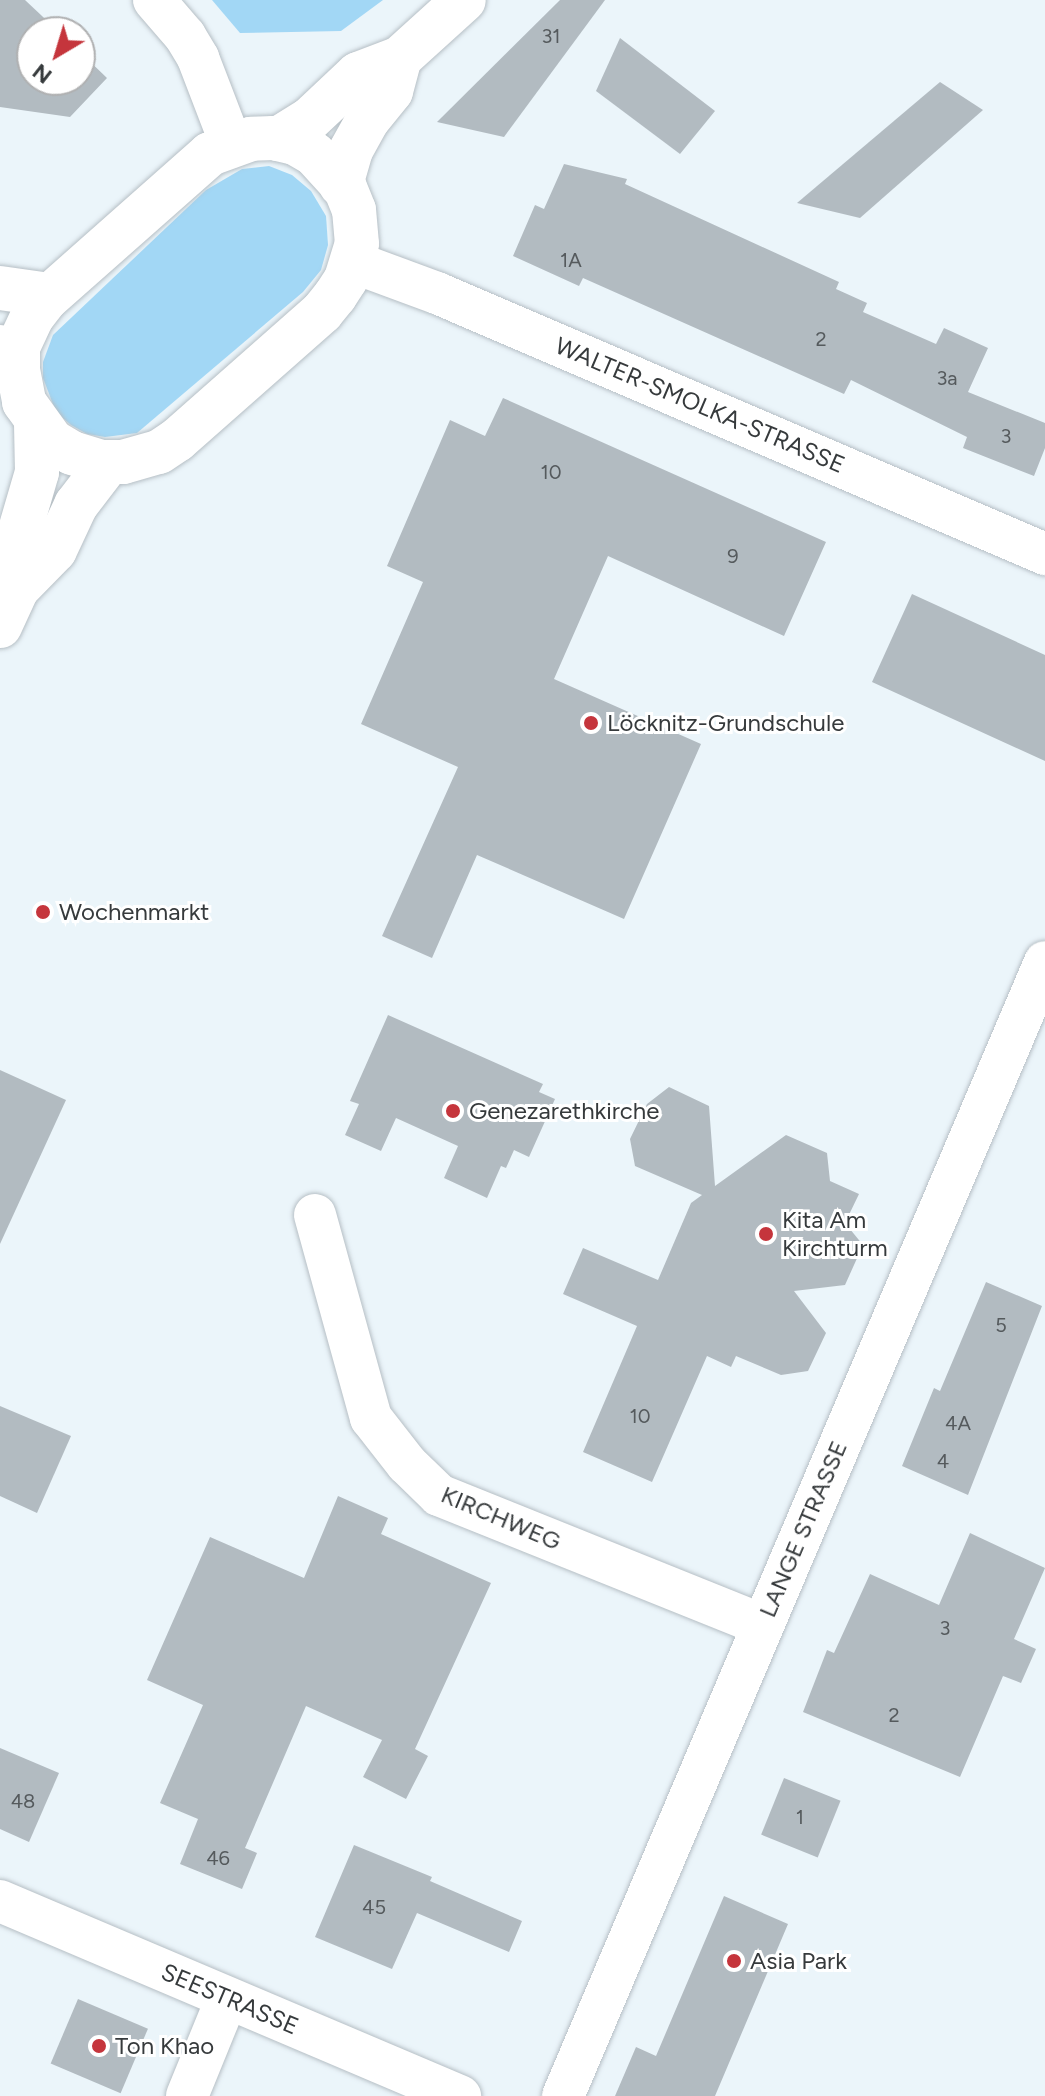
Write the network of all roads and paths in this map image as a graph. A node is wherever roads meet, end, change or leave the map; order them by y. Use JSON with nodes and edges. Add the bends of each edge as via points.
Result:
{"nodes":[{"id":1,"x":154,"y":0,"type":"edge"},
{"id":2,"x":464,"y":0,"type":"edge"},
{"id":3,"x":400,"y":58,"type":"junction"},
{"id":4,"x":278,"y":139,"type":"junction"},
{"id":5,"x":231,"y":144,"type":"junction"},
{"id":6,"x":341,"y":185,"type":"junction"},
{"id":7,"x":353,"y":262,"type":"junction"},
{"id":8,"x":0,"y":288,"type":"edge"},
{"id":9,"x":50,"y":295,"type":"junction"},
{"id":10,"x":9,"y":359,"type":"edge"},
{"id":11,"x":36,"y":423,"type":"junction"},
{"id":12,"x":109,"y":462,"type":"junction"},
{"id":13,"x":1045,"y":554,"type":"edge"},
{"id":14,"x":9,"y":607,"type":"edge"},
{"id":15,"x":1045,"y":962,"type":"edge"},
{"id":16,"x":315,"y":1215,"type":"dead end"},
{"id":17,"x":762,"y":1625,"type":"junction"},
{"id":18,"x":0,"y":1901,"type":"edge"},
{"id":19,"x":227,"y":1998,"type":"junction"},
{"id":20,"x":187,"y":2096,"type":"edge"},
{"id":21,"x":460,"y":2096,"type":"edge"},
{"id":22,"x":563,"y":2096,"type":"edge"}],
"edges":[{"from":1,"to":5,"type":"street","via":[[198,58]]},
{"from":2,"to":3,"type":"main road"},
{"from":3,"to":4,"type":"main road","via":[[358,74],[309,120]]},
{"from":3,"to":6,"type":"main road","via":[[391,91],[351,150]]},
{"from":4,"to":5,"type":"main road"},
{"from":4,"to":6,"type":"main road","via":[[314,154]]},
{"from":5,"to":9,"type":"main road","via":[[195,164]]},
{"from":6,"to":7,"type":"main road","via":[[357,226]]},
{"from":7,"to":12,"type":"main road","via":[[322,312],[177,440],[139,459]]},
{"from":7,"to":13,"type":"street","name":"WALTER-SMOLKA-STRASSE"},
{"from":8,"to":9,"type":"main road"},
{"from":9,"to":10,"type":"main road"},
{"from":10,"to":11,"type":"main road"},
{"from":11,"to":12,"type":"main road","via":[[72,453]]},
{"from":11,"to":14,"type":"main road","via":[[37,472],[17,533]]},
{"from":12,"to":14,"type":"main road","via":[[76,505],[55,550]]},
{"from":15,"to":17,"type":"street","name":"LANGE STRASSE"},
{"from":16,"to":17,"type":"street","name":"KIRCHWEG","via":[[371,1418],[439,1495]]},
{"from":17,"to":22,"type":"street","name":"LANGE STRASSE"},
{"from":18,"to":19,"type":"street","name":"SEESTRASSE"},
{"from":19,"to":20,"type":"street"},
{"from":19,"to":21,"type":"street","name":"SEESTRASSE"}]}
